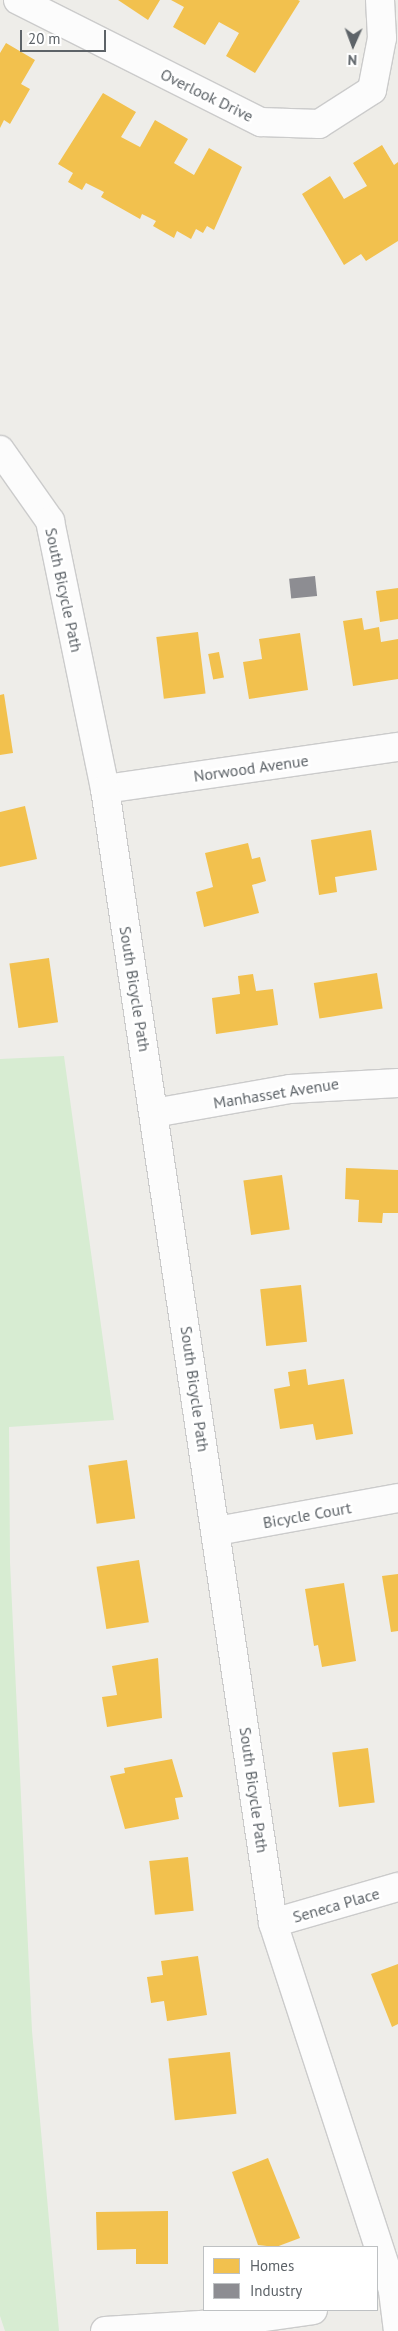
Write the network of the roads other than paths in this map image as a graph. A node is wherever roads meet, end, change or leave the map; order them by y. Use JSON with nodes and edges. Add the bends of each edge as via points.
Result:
{"nodes":[{"id":1,"x":18,"y":0,"type":"edge"},
{"id":2,"x":380,"y":0,"type":"edge"},
{"id":3,"x":0,"y":450,"type":"edge"},
{"id":4,"x":398,"y":747,"type":"edge"},
{"id":5,"x":105,"y":789,"type":"junction"},
{"id":6,"x":398,"y":1083,"type":"edge"},
{"id":7,"x":154,"y":1113,"type":"junction"},
{"id":8,"x":398,"y":1498,"type":"edge"},
{"id":9,"x":217,"y":1531,"type":"junction"},
{"id":10,"x":398,"y":1887,"type":"edge"},
{"id":11,"x":273,"y":1923,"type":"junction"},
{"id":12,"x":375,"y":2246,"type":"edge"},
{"id":13,"x":378,"y":2257,"type":"edge"},
{"id":14,"x":389,"y":2292,"type":"edge"},
{"id":15,"x":306,"y":2311,"type":"edge"},
{"id":16,"x":105,"y":2331,"type":"edge"},
{"id":17,"x":398,"y":2331,"type":"edge"}],
"edges":[{"from":1,"to":2,"type":"street","name":"Overlook Drive","via":[[261,122],[319,124],[372,90],[382,38]]},
{"from":3,"to":5,"type":"street","name":"South Bicycle Path","via":[[50,521]]},
{"from":4,"to":5,"type":"street","name":"Norwood Avenue"},
{"from":5,"to":7,"type":"street","name":"South Bicycle Path"},
{"from":6,"to":7,"type":"street","name":"Manhasset Avenue","via":[[290,1089]]},
{"from":7,"to":9,"type":"street","name":"South Bicycle Path"},
{"from":8,"to":9,"type":"street","name":"Bicycle Court"},
{"from":9,"to":11,"type":"street","name":"South Bicycle Path"},
{"from":10,"to":11,"type":"street","name":"Seneca Place"},
{"from":11,"to":12,"type":"street","name":"South Bicycle Path"},
{"from":13,"to":14,"type":"street","name":"South Bicycle Path"},
{"from":14,"to":17,"type":"street","name":"South Bicycle Path"},
{"from":15,"to":16,"type":"street","via":[[216,2324]]}]}
